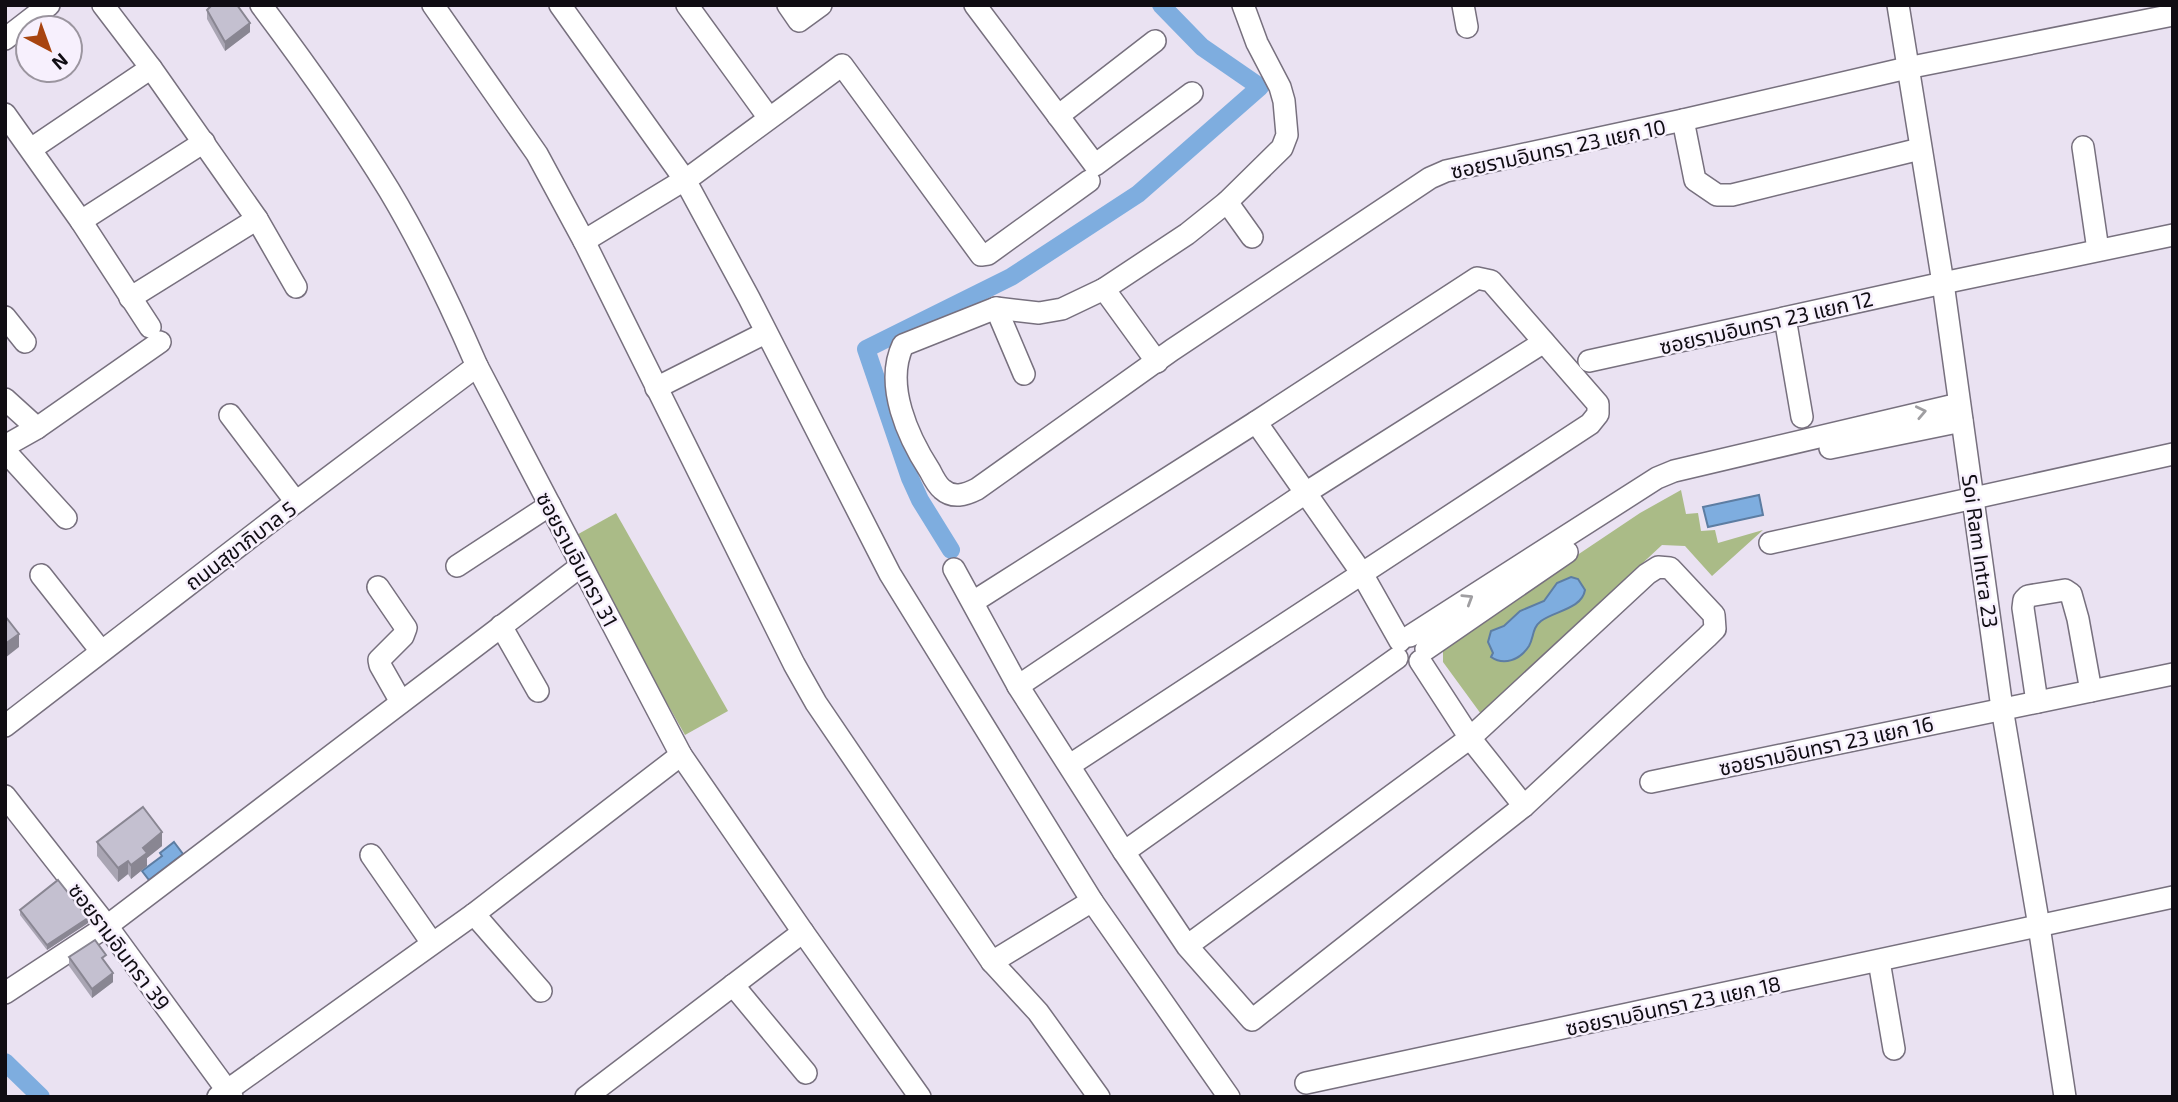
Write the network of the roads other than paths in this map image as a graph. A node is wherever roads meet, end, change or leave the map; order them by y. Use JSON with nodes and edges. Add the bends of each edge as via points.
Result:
{"nodes":[{"id":1,"x":49,"y":5,"type":"edge"},
{"id":2,"x":103,"y":5,"type":"edge"},
{"id":3,"x":261,"y":5,"type":"edge"},
{"id":4,"x":433,"y":5,"type":"edge"},
{"id":5,"x":560,"y":5,"type":"edge"},
{"id":6,"x":687,"y":5,"type":"edge"},
{"id":7,"x":788,"y":5,"type":"edge"},
{"id":8,"x":821,"y":5,"type":"edge"},
{"id":9,"x":975,"y":5,"type":"edge"},
{"id":10,"x":1243,"y":5,"type":"edge"},
{"id":11,"x":1463,"y":5,"type":"edge"},
{"id":12,"x":1898,"y":5,"type":"edge"},
{"id":13,"x":2173,"y":15,"type":"edge"},
{"id":14,"x":1467,"y":27,"type":"dead end"},
{"id":15,"x":5,"y":39,"type":"edge"},
{"id":16,"x":1155,"y":41,"type":"dead end"},
{"id":17,"x":151,"y":68,"type":"junction"},
{"id":18,"x":1907,"y":68,"type":"junction"},
{"id":19,"x":1192,"y":93,"type":"dead end"},
{"id":20,"x":5,"y":114,"type":"edge"},
{"id":21,"x":1058,"y":116,"type":"junction"},
{"id":22,"x":769,"y":118,"type":"junction"},
{"id":23,"x":1683,"y":120,"type":"junction"},
{"id":24,"x":204,"y":142,"type":"junction"},
{"id":25,"x":2083,"y":147,"type":"dead end"},
{"id":26,"x":31,"y":149,"type":"junction"},
{"id":27,"x":1920,"y":149,"type":"junction"},
{"id":28,"x":685,"y":180,"type":"junction"},
{"id":29,"x":1089,"y":181,"type":"dead end"},
{"id":30,"x":1227,"y":202,"type":"junction"},
{"id":31,"x":257,"y":219,"type":"junction"},
{"id":32,"x":81,"y":221,"type":"junction"},
{"id":33,"x":2173,"y":235,"type":"edge"},
{"id":34,"x":1252,"y":237,"type":"dead end"},
{"id":35,"x":584,"y":241,"type":"junction"},
{"id":36,"x":2098,"y":250,"type":"junction"},
{"id":37,"x":1943,"y":283,"type":"junction"},
{"id":38,"x":296,"y":287,"type":"dead end"},
{"id":39,"x":1104,"y":289,"type":"junction"},
{"id":40,"x":130,"y":298,"type":"junction"},
{"id":41,"x":996,"y":308,"type":"junction"},
{"id":42,"x":5,"y":317,"type":"edge"},
{"id":43,"x":1785,"y":318,"type":"junction"},
{"id":44,"x":765,"y":333,"type":"junction"},
{"id":45,"x":25,"y":342,"type":"dead end"},
{"id":46,"x":1544,"y":342,"type":"junction"},
{"id":47,"x":1165,"y":356,"type":"junction"},
{"id":48,"x":1589,"y":361,"type":"dead end"},
{"id":49,"x":477,"y":366,"type":"junction"},
{"id":50,"x":1024,"y":374,"type":"dead end"},
{"id":51,"x":656,"y":388,"type":"junction"},
{"id":52,"x":5,"y":399,"type":"edge"},
{"id":53,"x":1961,"y":412,"type":"junction"},
{"id":54,"x":230,"y":415,"type":"dead end"},
{"id":55,"x":1802,"y":417,"type":"dead end"},
{"id":56,"x":1256,"y":422,"type":"junction"},
{"id":57,"x":37,"y":428,"type":"junction"},
{"id":58,"x":5,"y":449,"type":"edge"},
{"id":59,"x":2173,"y":454,"type":"edge"},
{"id":60,"x":1307,"y":492,"type":"junction"},
{"id":61,"x":1973,"y":497,"type":"junction"},
{"id":62,"x":296,"y":502,"type":"junction"},
{"id":63,"x":550,"y":505,"type":"junction"},
{"id":64,"x":66,"y":518,"type":"dead end"},
{"id":65,"x":1770,"y":543,"type":"dead end"},
{"id":66,"x":457,"y":566,"type":"dead end"},
{"id":67,"x":581,"y":566,"type":"junction"},
{"id":68,"x":954,"y":569,"type":"dead end"},
{"id":69,"x":1361,"y":572,"type":"junction"},
{"id":70,"x":41,"y":575,"type":"dead end"},
{"id":71,"x":378,"y":587,"type":"dead end"},
{"id":72,"x":973,"y":602,"type":"junction"},
{"id":73,"x":501,"y":626,"type":"junction"},
{"id":74,"x":1411,"y":649,"type":"junction"},
{"id":75,"x":101,"y":651,"type":"junction"},
{"id":76,"x":2173,"y":674,"type":"edge"},
{"id":77,"x":1018,"y":686,"type":"junction"},
{"id":78,"x":538,"y":691,"type":"dead end"},
{"id":79,"x":2091,"y":691,"type":"junction"},
{"id":80,"x":401,"y":702,"type":"junction"},
{"id":81,"x":2037,"y":702,"type":"junction"},
{"id":82,"x":2002,"y":708,"type":"junction"},
{"id":83,"x":5,"y":726,"type":"edge"},
{"id":84,"x":1469,"y":738,"type":"junction"},
{"id":85,"x":681,"y":755,"type":"junction"},
{"id":86,"x":1070,"y":765,"type":"junction"},
{"id":87,"x":1651,"y":782,"type":"dead end"},
{"id":88,"x":5,"y":796,"type":"edge"},
{"id":89,"x":1524,"y":806,"type":"junction"},
{"id":90,"x":1124,"y":852,"type":"junction"},
{"id":91,"x":371,"y":855,"type":"dead end"},
{"id":92,"x":2173,"y":897,"type":"edge"},
{"id":93,"x":1092,"y":901,"type":"junction"},
{"id":94,"x":474,"y":914,"type":"junction"},
{"id":95,"x":107,"y":926,"type":"junction"},
{"id":96,"x":2039,"y":926,"type":"junction"},
{"id":97,"x":803,"y":932,"type":"junction"},
{"id":98,"x":432,"y":943,"type":"junction"},
{"id":99,"x":1187,"y":946,"type":"junction"},
{"id":100,"x":1879,"y":961,"type":"junction"},
{"id":101,"x":992,"y":962,"type":"junction"},
{"id":102,"x":733,"y":985,"type":"junction"},
{"id":103,"x":541,"y":990,"type":"dead end"},
{"id":104,"x":5,"y":993,"type":"edge"},
{"id":105,"x":1894,"y":1049,"type":"dead end"},
{"id":106,"x":806,"y":1073,"type":"dead end"},
{"id":107,"x":1307,"y":1083,"type":"dead end"},
{"id":108,"x":226,"y":1094,"type":"edge"},
{"id":109,"x":586,"y":1097,"type":"edge"},
{"id":110,"x":920,"y":1097,"type":"edge"},
{"id":111,"x":1099,"y":1097,"type":"edge"},
{"id":112,"x":1229,"y":1097,"type":"edge"},
{"id":113,"x":2065,"y":1097,"type":"edge"}],
"edges":[{"from":1,"to":15,"type":"street"},
{"from":2,"to":17,"type":"street"},
{"from":3,"to":49,"type":"street","name":"ซอยรามอินทรา 31","via":[[390,192]]},
{"from":4,"to":35,"type":"street","via":[[537,154]]},
{"from":5,"to":28,"type":"street"},
{"from":6,"to":22,"type":"street"},
{"from":7,"to":8,"type":"street","via":[[799,20]]},
{"from":9,"to":21,"type":"street"},
{"from":10,"to":30,"type":"street","via":[[1280,87],[1287,135],[1282,148]]},
{"from":11,"to":14,"type":"street"},
{"from":12,"to":18,"type":"street","name":"Soi Ram Intra 23"},
{"from":13,"to":18,"type":"street","name":"ซอยรามอินทรา 23 แยก 10"},
{"from":16,"to":21,"type":"street"},
{"from":17,"to":24,"type":"street"},
{"from":17,"to":26,"type":"street"},
{"from":18,"to":23,"type":"street","name":"ซอยรามอินทรา 23 แยก 10"},
{"from":18,"to":27,"type":"street","name":"Soi Ram Intra 23"},
{"from":19,"to":21,"type":"street","via":[[1095,165]]},
{"from":20,"to":26,"type":"street"},
{"from":22,"to":28,"type":"street"},
{"from":22,"to":29,"type":"street","via":[[842,65],[981,256]]},
{"from":23,"to":27,"type":"street","via":[[1695,180],[1717,195]]},
{"from":23,"to":47,"type":"street","name":"ซอยรามอินทรา 23 แยก 10","via":[[1430,178]]},
{"from":24,"to":31,"type":"street"},
{"from":24,"to":32,"type":"street"},
{"from":25,"to":36,"type":"street"},
{"from":26,"to":32,"type":"street"},
{"from":27,"to":37,"type":"street","name":"Soi Ram Intra 23"},
{"from":28,"to":35,"type":"street"},
{"from":28,"to":44,"type":"street"},
{"from":30,"to":34,"type":"street"},
{"from":30,"to":39,"type":"street"},
{"from":31,"to":38,"type":"street"},
{"from":31,"to":40,"type":"street"},
{"from":32,"to":40,"type":"street"},
{"from":33,"to":36,"type":"street","name":"ซอยรามอินทรา 23 แยก 12"},
{"from":35,"to":51,"type":"street"},
{"from":36,"to":37,"type":"street","name":"ซอยรามอินทรา 23 แยก 12"},
{"from":37,"to":43,"type":"street","name":"ซอยรามอินทรา 23 แยก 12"},
{"from":37,"to":53,"type":"street","name":"Soi Ram Intra 23"},
{"from":39,"to":41,"type":"street","via":[[1062,309],[1039,313]]},
{"from":39,"to":47,"type":"street"},
{"from":40,"to":57,"type":"street","via":[[155,335]]},
{"from":41,"to":47,"type":"street","name":"ซอยรามอินทรา 23 แยก 10","via":[[902,345],[897,356],[898,401],[917,451],[941,489],[954,495],[977,489]]},
{"from":41,"to":50,"type":"street"},
{"from":42,"to":45,"type":"street"},
{"from":43,"to":48,"type":"street","name":"ซอยรามอินทรา 23 แยก 12"},
{"from":43,"to":55,"type":"street"},
{"from":44,"to":51,"type":"street"},
{"from":44,"to":93,"type":"street","via":[[890,574]]},
{"from":46,"to":56,"type":"street","via":[[1490,281],[1477,278]]},
{"from":46,"to":60,"type":"street"},
{"from":46,"to":69,"type":"street","via":[[1598,404],[1598,414],[1590,424]]},
{"from":49,"to":62,"type":"street","name":"ถนนสุขาภิบาล 5"},
{"from":49,"to":63,"type":"street","name":"ซอยรามอินทรา 31"},
{"from":51,"to":101,"type":"street","via":[[816,703]]},
{"from":52,"to":57,"type":"street"},
{"from":53,"to":61,"type":"street","name":"Soi Ram Intra 23"},
{"from":53,"to":74,"type":"street","via":[[1657,478]]},
{"from":54,"to":62,"type":"street"},
{"from":56,"to":60,"type":"street"},
{"from":56,"to":72,"type":"street"},
{"from":57,"to":58,"type":"street"},
{"from":58,"to":64,"type":"street"},
{"from":59,"to":61,"type":"street"},
{"from":60,"to":69,"type":"street"},
{"from":60,"to":77,"type":"street"},
{"from":61,"to":65,"type":"street"},
{"from":61,"to":82,"type":"street","name":"Soi Ram Intra 23"},
{"from":62,"to":75,"type":"street","name":"ถนนสุขาภิบาล 5"},
{"from":63,"to":66,"type":"street"},
{"from":63,"to":67,"type":"street","name":"ซอยรามอินทรา 31"},
{"from":67,"to":73,"type":"street"},
{"from":67,"to":85,"type":"street","name":"ซอยรามอินทรา 31"},
{"from":68,"to":72,"type":"street"},
{"from":69,"to":74,"type":"street"},
{"from":69,"to":86,"type":"street"},
{"from":70,"to":75,"type":"street"},
{"from":71,"to":80,"type":"street","via":[[406,628],[379,660]]},
{"from":72,"to":77,"type":"street"},
{"from":73,"to":78,"type":"street"},
{"from":73,"to":80,"type":"street"},
{"from":74,"to":84,"type":"street"},
{"from":74,"to":90,"type":"street"},
{"from":75,"to":83,"type":"street","name":"ถนนสุขาภิบาล 5"},
{"from":76,"to":79,"type":"street","name":"ซอยรามอินทรา 23 แยก 16"},
{"from":77,"to":86,"type":"street"},
{"from":79,"to":81,"type":"street","name":"ซอยรามอินทรา 23 แยก 16"},
{"from":79,"to":81,"type":"street","via":[[2071,594],[2065,590],[2028,596],[2023,608]]},
{"from":80,"to":95,"type":"street"},
{"from":81,"to":82,"type":"street","name":"ซอยรามอินทรา 23 แยก 16"},
{"from":82,"to":87,"type":"street","name":"ซอยรามอินทรา 23 แยก 16"},
{"from":82,"to":96,"type":"street","name":"Soi Ram Intra 23"},
{"from":84,"to":89,"type":"street"},
{"from":84,"to":89,"type":"street","via":[[1658,567],[1670,568],[1714,615],[1714,629]]},
{"from":84,"to":99,"type":"street"},
{"from":85,"to":94,"type":"street"},
{"from":85,"to":97,"type":"street","name":"ซอยรามอินทรา 31"},
{"from":86,"to":90,"type":"street"},
{"from":88,"to":95,"type":"street","name":"ซอยรามอินทรา 39"},
{"from":89,"to":99,"type":"street","via":[[1252,1020]]},
{"from":90,"to":99,"type":"street"},
{"from":91,"to":98,"type":"street"},
{"from":92,"to":96,"type":"street","name":"ซอยรามอินทรา 23 แยก 18"},
{"from":93,"to":101,"type":"street"},
{"from":93,"to":112,"type":"street"},
{"from":94,"to":98,"type":"street"},
{"from":94,"to":103,"type":"street"},
{"from":95,"to":104,"type":"street"},
{"from":95,"to":108,"type":"street","name":"ซอยรามอินทรา 39"},
{"from":96,"to":100,"type":"street","name":"ซอยรามอินทรา 23 แยก 18"},
{"from":96,"to":113,"type":"street","name":"Soi Ram Intra 23"},
{"from":97,"to":102,"type":"street"},
{"from":97,"to":110,"type":"street","name":"ซอยรามอินทรา 31"},
{"from":98,"to":108,"type":"street"},
{"from":100,"to":105,"type":"street"},
{"from":100,"to":107,"type":"street","name":"ซอยรามอินทรา 23 แยก 18"},
{"from":101,"to":111,"type":"street","via":[[1038,1012]]},
{"from":102,"to":106,"type":"street"},
{"from":102,"to":109,"type":"street"}]}
